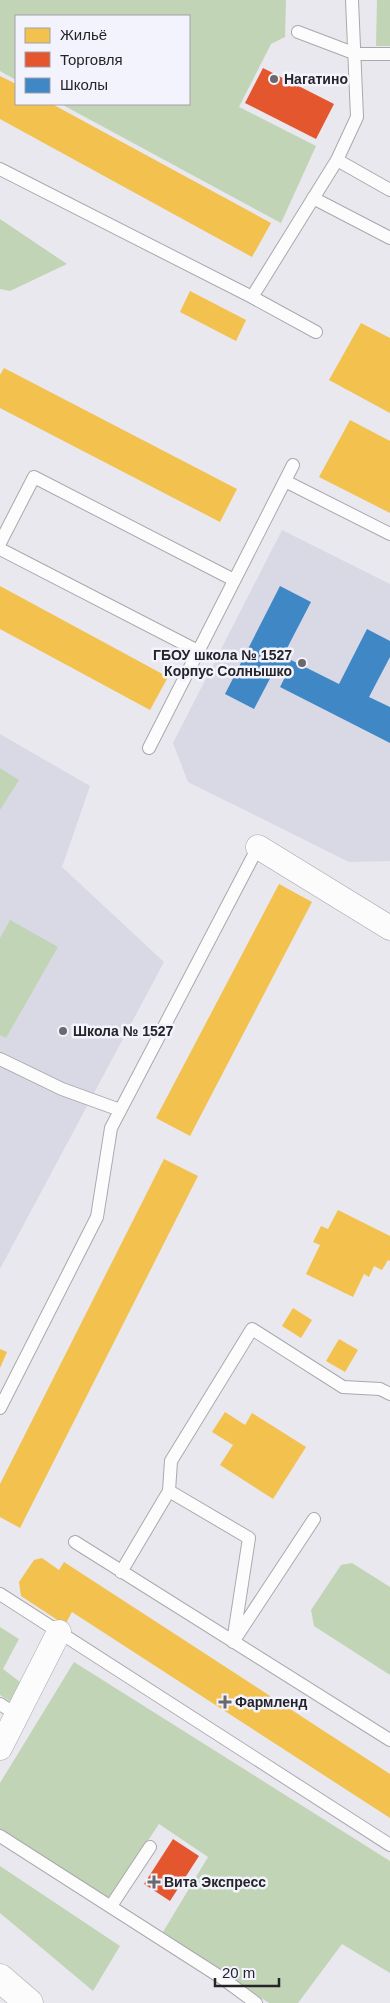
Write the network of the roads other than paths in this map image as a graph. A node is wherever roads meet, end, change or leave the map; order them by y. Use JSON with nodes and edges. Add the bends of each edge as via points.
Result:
{"nodes":[{"id":1,"x":352,"y":0,"type":"edge"},
{"id":2,"x":298,"y":32,"type":"dead end"},
{"id":3,"x":356,"y":54,"type":"junction"},
{"id":4,"x":390,"y":54,"type":"edge"},
{"id":5,"x":337,"y":160,"type":"junction"},
{"id":6,"x":0,"y":169,"type":"edge"},
{"id":7,"x":390,"y":190,"type":"edge"},
{"id":8,"x":313,"y":198,"type":"junction"},
{"id":9,"x":390,"y":238,"type":"edge"},
{"id":10,"x":252,"y":298,"type":"junction"},
{"id":11,"x":316,"y":332,"type":"dead end"},
{"id":12,"x":292,"y":465,"type":"dead end"},
{"id":13,"x":285,"y":480,"type":"junction"},
{"id":14,"x":390,"y":534,"type":"edge"},
{"id":15,"x":0,"y":543,"type":"edge"},
{"id":16,"x":0,"y":549,"type":"edge"},
{"id":17,"x":234,"y":580,"type":"junction"},
{"id":18,"x":198,"y":650,"type":"junction"},
{"id":19,"x":149,"y":748,"type":"dead end"},
{"id":20,"x":258,"y":847,"type":"joint"},
{"id":21,"x":390,"y":928,"type":"edge"},
{"id":22,"x":0,"y":1059,"type":"edge"},
{"id":23,"x":120,"y":1110,"type":"junction"},
{"id":24,"x":390,"y":1394,"type":"edge"},
{"id":25,"x":0,"y":1408,"type":"edge"},
{"id":26,"x":170,"y":1491,"type":"junction"},
{"id":27,"x":314,"y":1519,"type":"dead end"},
{"id":28,"x":75,"y":1542,"type":"dead end"},
{"id":29,"x":121,"y":1572,"type":"junction"},
{"id":30,"x":0,"y":1594,"type":"edge"},
{"id":31,"x":60,"y":1632,"type":"junction"},
{"id":32,"x":233,"y":1642,"type":"junction"},
{"id":33,"x":9,"y":1710,"type":"edge"},
{"id":34,"x":390,"y":1740,"type":"edge"},
{"id":35,"x":0,"y":1748,"type":"edge"},
{"id":36,"x":0,"y":1836,"type":"edge"},
{"id":37,"x":390,"y":1844,"type":"edge"},
{"id":38,"x":150,"y":1847,"type":"dead end"},
{"id":39,"x":111,"y":1906,"type":"junction"},
{"id":40,"x":0,"y":1978,"type":"edge"},
{"id":41,"x":29,"y":2003,"type":"edge"},
{"id":42,"x":256,"y":2003,"type":"edge"}],
"edges":[{"from":1,"to":3,"type":"lane"},
{"from":2,"to":3,"type":"lane"},
{"from":3,"to":4,"type":"lane"},
{"from":3,"to":5,"type":"lane","via":[[357,117]]},
{"from":5,"to":7,"type":"lane"},
{"from":5,"to":8,"type":"lane"},
{"from":6,"to":10,"type":"lane"},
{"from":8,"to":9,"type":"lane"},
{"from":8,"to":10,"type":"lane"},
{"from":10,"to":11,"type":"lane"},
{"from":12,"to":13,"type":"lane"},
{"from":13,"to":14,"type":"lane"},
{"from":13,"to":17,"type":"lane"},
{"from":15,"to":17,"type":"lane","via":[[34,477]]},
{"from":16,"to":18,"type":"lane"},
{"from":17,"to":18,"type":"lane"},
{"from":18,"to":19,"type":"lane"},
{"from":20,"to":21,"type":"street"},
{"from":20,"to":23,"type":"lane"},
{"from":22,"to":23,"type":"lane","via":[[62,1089]]},
{"from":23,"to":25,"type":"lane","via":[[111,1128],[97,1217]]},
{"from":24,"to":26,"type":"lane","via":[[380,1389],[343,1387],[252,1329],[171,1461]]},
{"from":26,"to":29,"type":"lane"},
{"from":26,"to":32,"type":"lane","via":[[249,1538]]},
{"from":27,"to":32,"type":"lane"},
{"from":28,"to":29,"type":"lane"},
{"from":29,"to":32,"type":"lane"},
{"from":30,"to":31,"type":"lane"},
{"from":31,"to":33,"type":"street"},
{"from":31,"to":37,"type":"lane"},
{"from":32,"to":34,"type":"lane"},
{"from":33,"to":35,"type":"street"},
{"from":36,"to":39,"type":"lane"},
{"from":38,"to":39,"type":"lane"},
{"from":39,"to":42,"type":"lane"},
{"from":40,"to":41,"type":"main road"}]}
